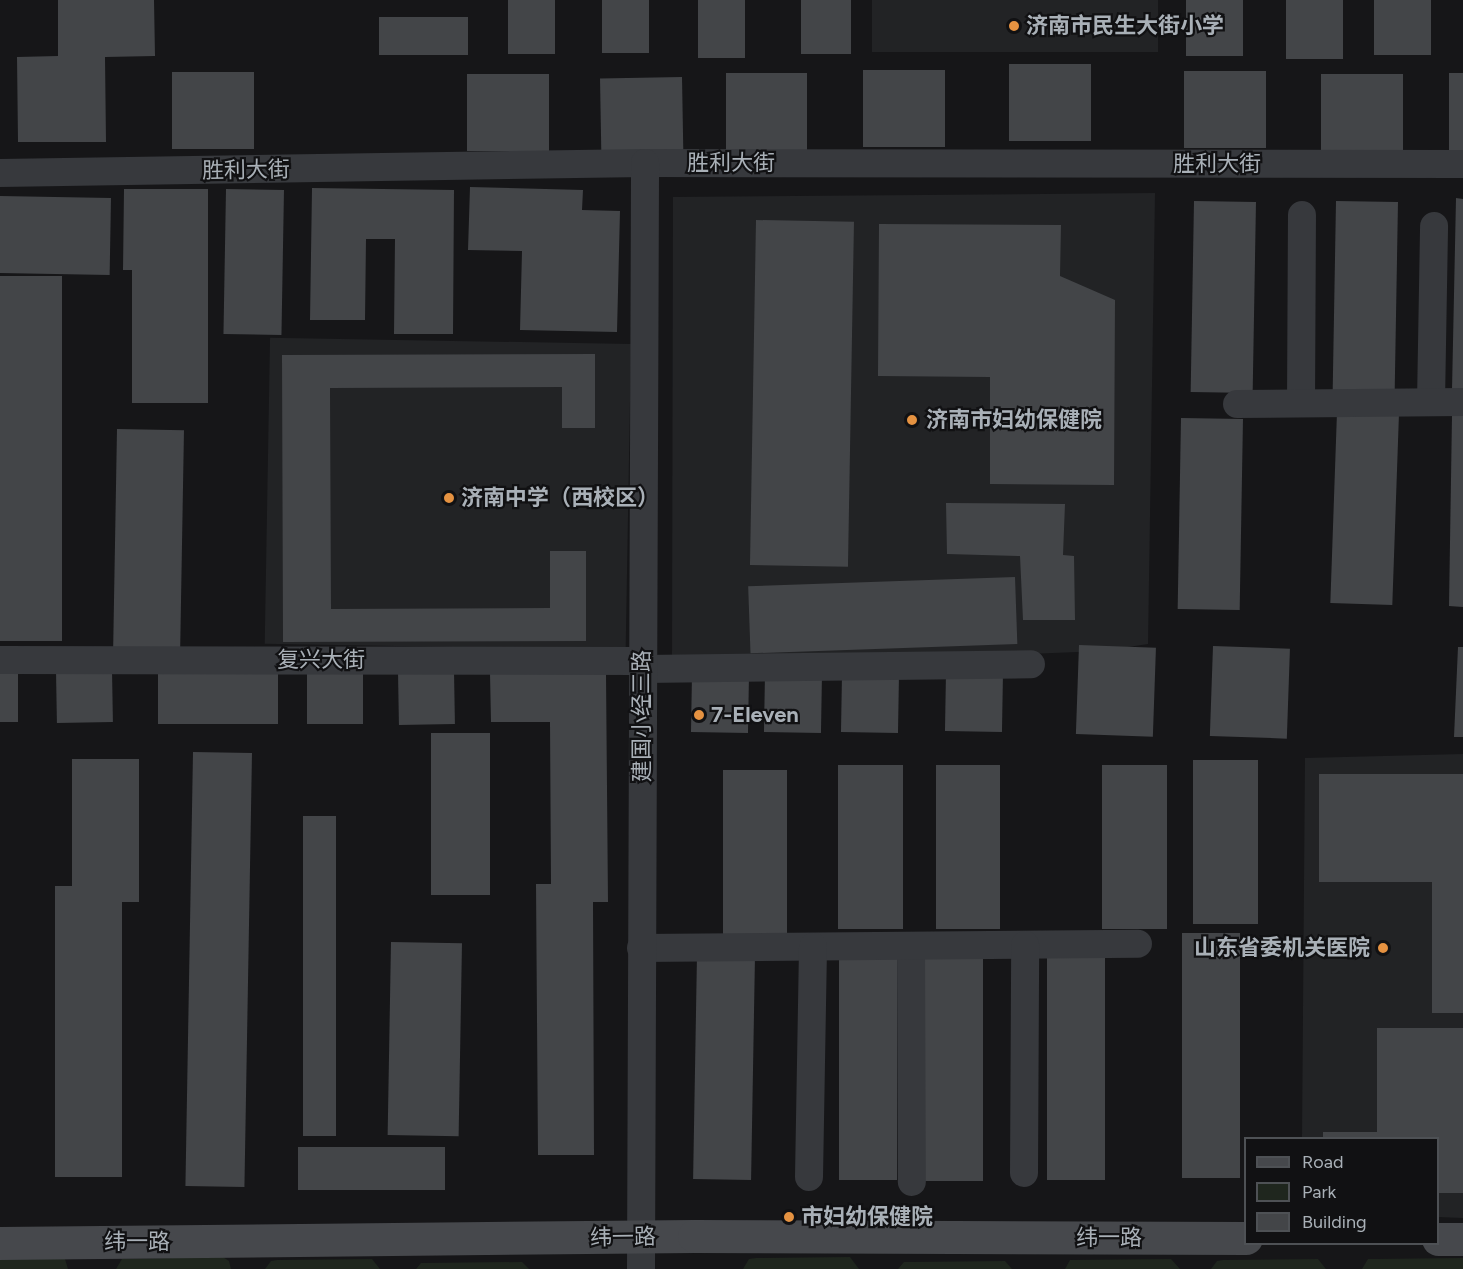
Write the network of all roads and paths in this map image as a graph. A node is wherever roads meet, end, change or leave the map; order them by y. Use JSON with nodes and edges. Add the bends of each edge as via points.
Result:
{"nodes":[{"id":1,"x":645,"y":164,"type":"junction"},
{"id":2,"x":1463,"y":164,"type":"edge"},
{"id":3,"x":0,"y":173,"type":"edge"},
{"id":4,"x":1302,"y":214,"type":"dead end"},
{"id":5,"x":1434,"y":226,"type":"dead end"},
{"id":6,"x":1431,"y":402,"type":"junction"},
{"id":7,"x":1463,"y":402,"type":"edge"},
{"id":8,"x":1302,"y":403,"type":"junction"},
{"id":9,"x":1237,"y":404,"type":"dead end"},
{"id":10,"x":0,"y":660,"type":"edge"},
{"id":11,"x":1031,"y":664,"type":"dead end"},
{"id":12,"x":643,"y":665,"type":"junction"},
{"id":13,"x":1138,"y":944,"type":"dead end"},
{"id":14,"x":1025,"y":945,"type":"junction"},
{"id":15,"x":813,"y":946,"type":"junction"},
{"id":16,"x":911,"y":946,"type":"junction"},
{"id":17,"x":641,"y":948,"type":"junction"},
{"id":18,"x":1024,"y":1173,"type":"dead end"},
{"id":19,"x":809,"y":1177,"type":"dead end"},
{"id":20,"x":912,"y":1182,"type":"dead end"},
{"id":21,"x":639,"y":1236,"type":"junction"},
{"id":22,"x":1244,"y":1238,"type":"edge"},
{"id":23,"x":1439,"y":1239,"type":"edge"},
{"id":24,"x":1463,"y":1239,"type":"edge"},
{"id":25,"x":0,"y":1243,"type":"edge"},
{"id":26,"x":641,"y":1269,"type":"edge"}],
"edges":[{"from":1,"to":2,"type":"street","name":"胜利大街"},
{"from":1,"to":3,"type":"street","name":"胜利大街"},
{"from":1,"to":12,"type":"street","name":"建国小经三路"},
{"from":4,"to":8,"type":"street"},
{"from":5,"to":6,"type":"street"},
{"from":6,"to":7,"type":"street"},
{"from":6,"to":8,"type":"street"},
{"from":8,"to":9,"type":"street"},
{"from":10,"to":12,"type":"street","name":"复兴大街"},
{"from":11,"to":12,"type":"street","name":"复兴大街"},
{"from":12,"to":17,"type":"street","name":"建国小经三路"},
{"from":13,"to":14,"type":"street"},
{"from":14,"to":16,"type":"street"},
{"from":14,"to":18,"type":"street"},
{"from":15,"to":16,"type":"street"},
{"from":15,"to":17,"type":"street"},
{"from":15,"to":19,"type":"street"},
{"from":16,"to":20,"type":"street"},
{"from":17,"to":21,"type":"street","name":"建国小经三路"},
{"from":21,"to":22,"type":"main road","name":"纬一路"},
{"from":21,"to":25,"type":"main road","name":"纬一路"},
{"from":21,"to":26,"type":"street","name":"建国小经三路"},
{"from":23,"to":24,"type":"main road"}]}
